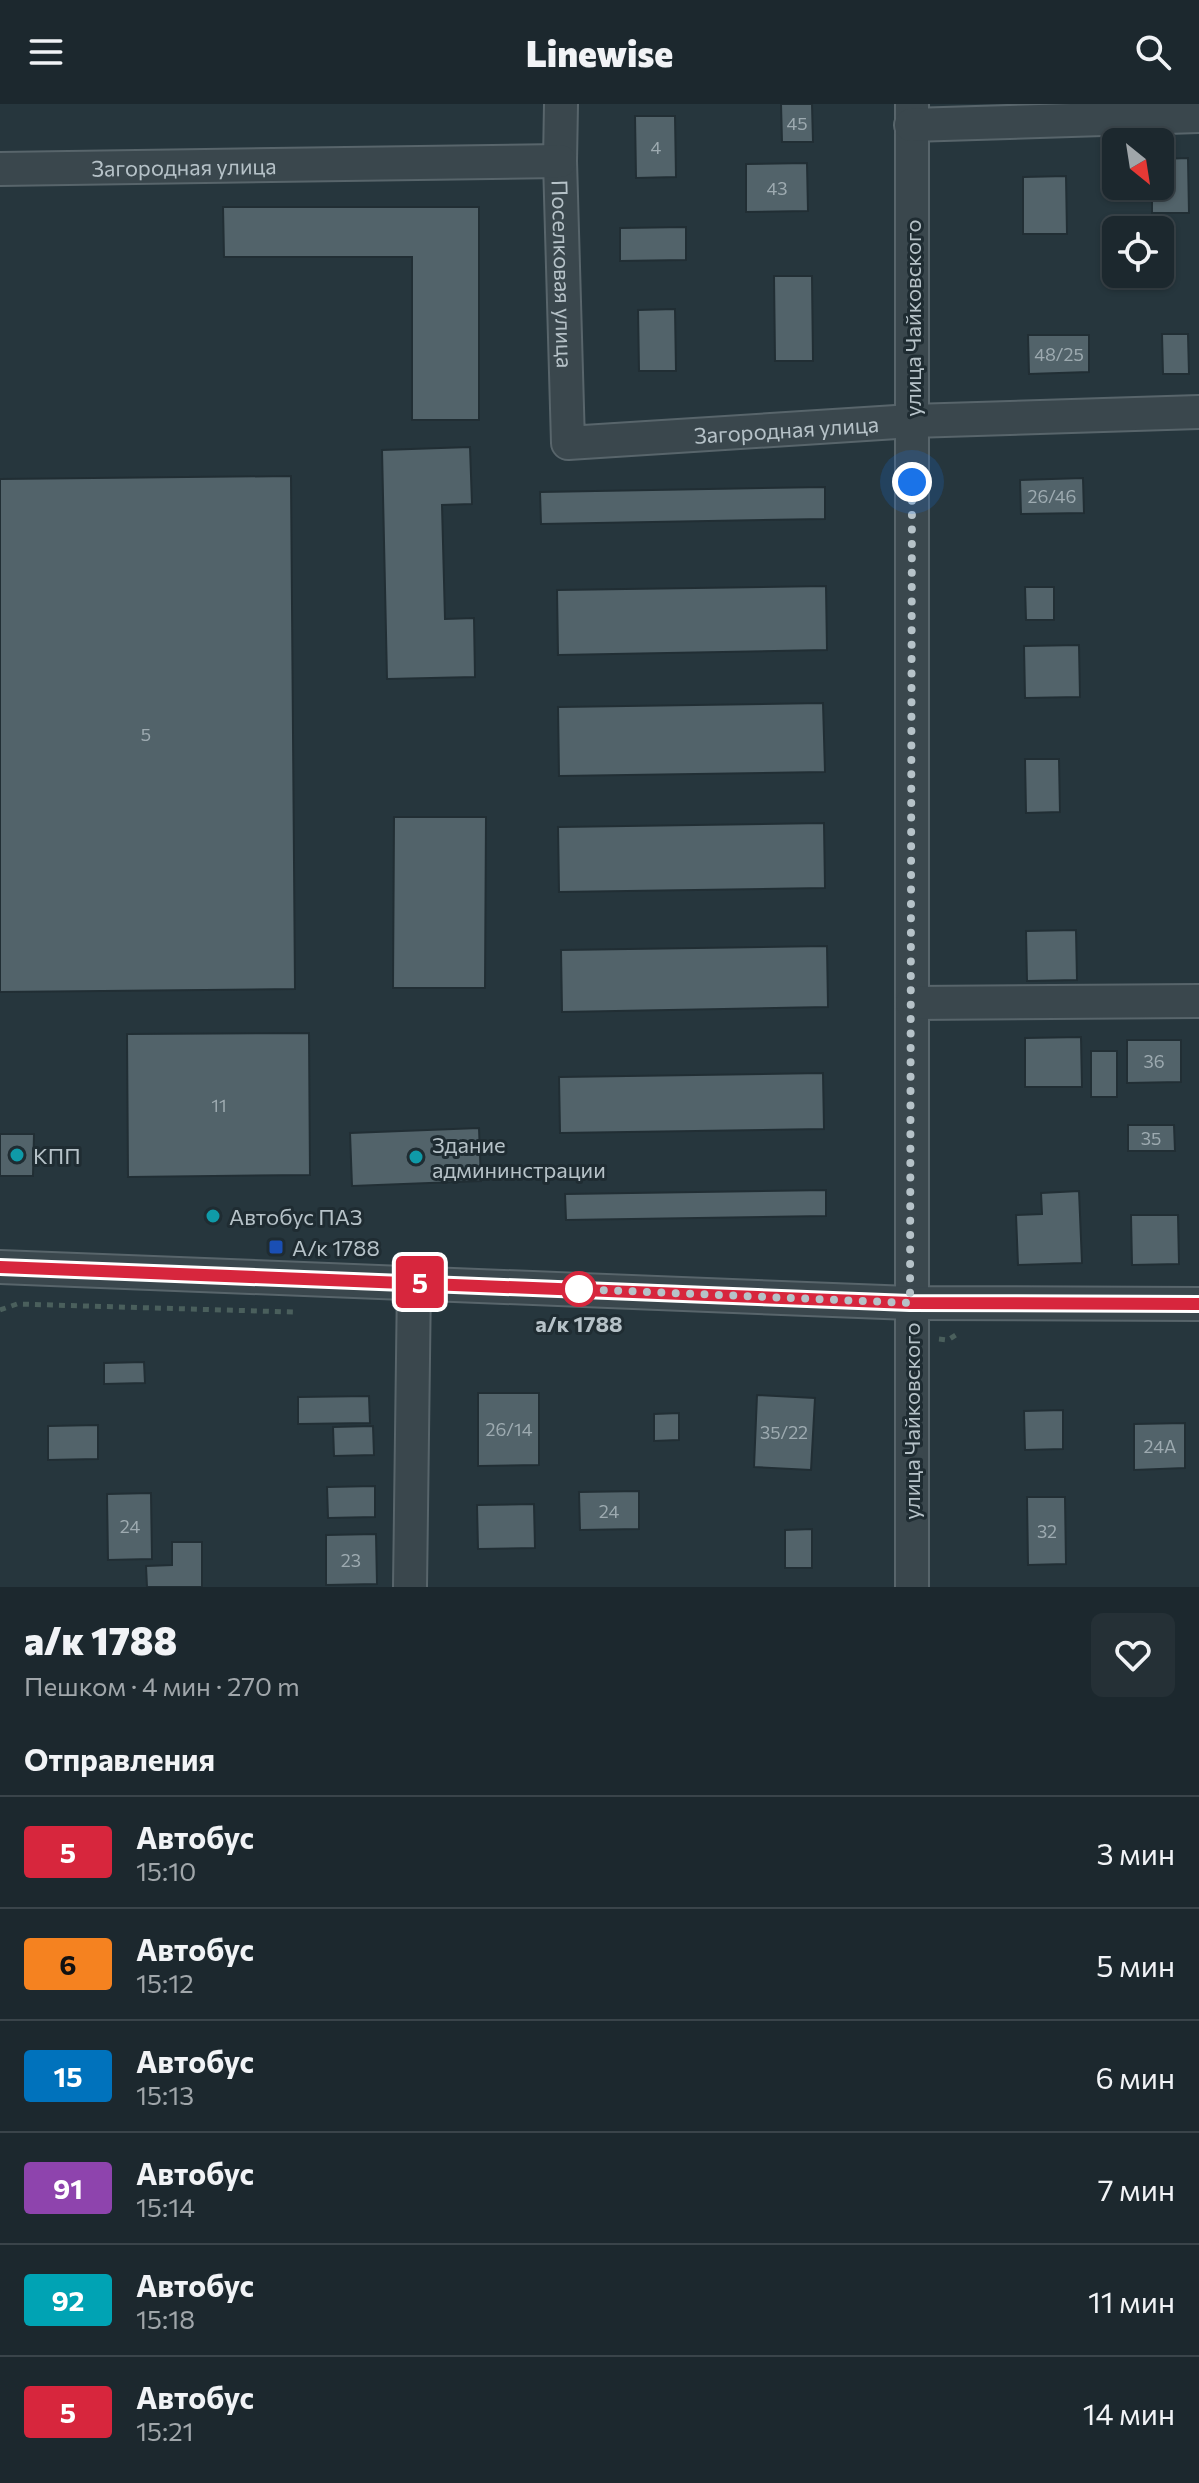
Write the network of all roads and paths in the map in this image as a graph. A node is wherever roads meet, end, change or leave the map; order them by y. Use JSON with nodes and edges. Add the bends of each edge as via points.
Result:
{"nodes":[{"id":1,"x":561,"y":104,"type":"edge"},
{"id":2,"x":912,"y":115,"type":"edge"},
{"id":3,"x":1199,"y":116,"type":"edge"},
{"id":4,"x":560,"y":161,"type":"junction"},
{"id":5,"x":0,"y":169,"type":"edge"},
{"id":6,"x":1199,"y":412,"type":"edge"},
{"id":7,"x":912,"y":421,"type":"junction"},
{"id":8,"x":568,"y":443,"type":"joint"},
{"id":9,"x":1199,"y":1001,"type":"edge"},
{"id":10,"x":912,"y":1003,"type":"junction"},
{"id":11,"x":0,"y":1267,"type":"edge"},
{"id":12,"x":414,"y":1282,"type":"junction"},
{"id":13,"x":910,"y":1303,"type":"junction"},
{"id":14,"x":1199,"y":1304,"type":"edge"},
{"id":15,"x":410,"y":1587,"type":"edge"},
{"id":16,"x":912,"y":1587,"type":"edge"}],
"edges":[{"from":1,"to":4,"type":"street","name":"Поселковая улица"},
{"from":2,"to":3,"type":"street"},
{"from":2,"to":7,"type":"street","name":"улица Чайковского"},
{"from":4,"to":5,"type":"street","name":"Загородная улица"},
{"from":4,"to":8,"type":"street","name":"Поселковая улица"},
{"from":6,"to":7,"type":"street","name":"Загородная улица"},
{"from":7,"to":8,"type":"street","name":"Загородная улица"},
{"from":7,"to":10,"type":"street","name":"улица Чайковского"},
{"from":9,"to":10,"type":"street"},
{"from":10,"to":13,"type":"street","name":"улица Чайковского"},
{"from":11,"to":12,"type":"street"},
{"from":12,"to":13,"type":"street"},
{"from":12,"to":15,"type":"street"},
{"from":13,"to":14,"type":"street"},
{"from":13,"to":16,"type":"street","name":"улица Чайковского"}]}
